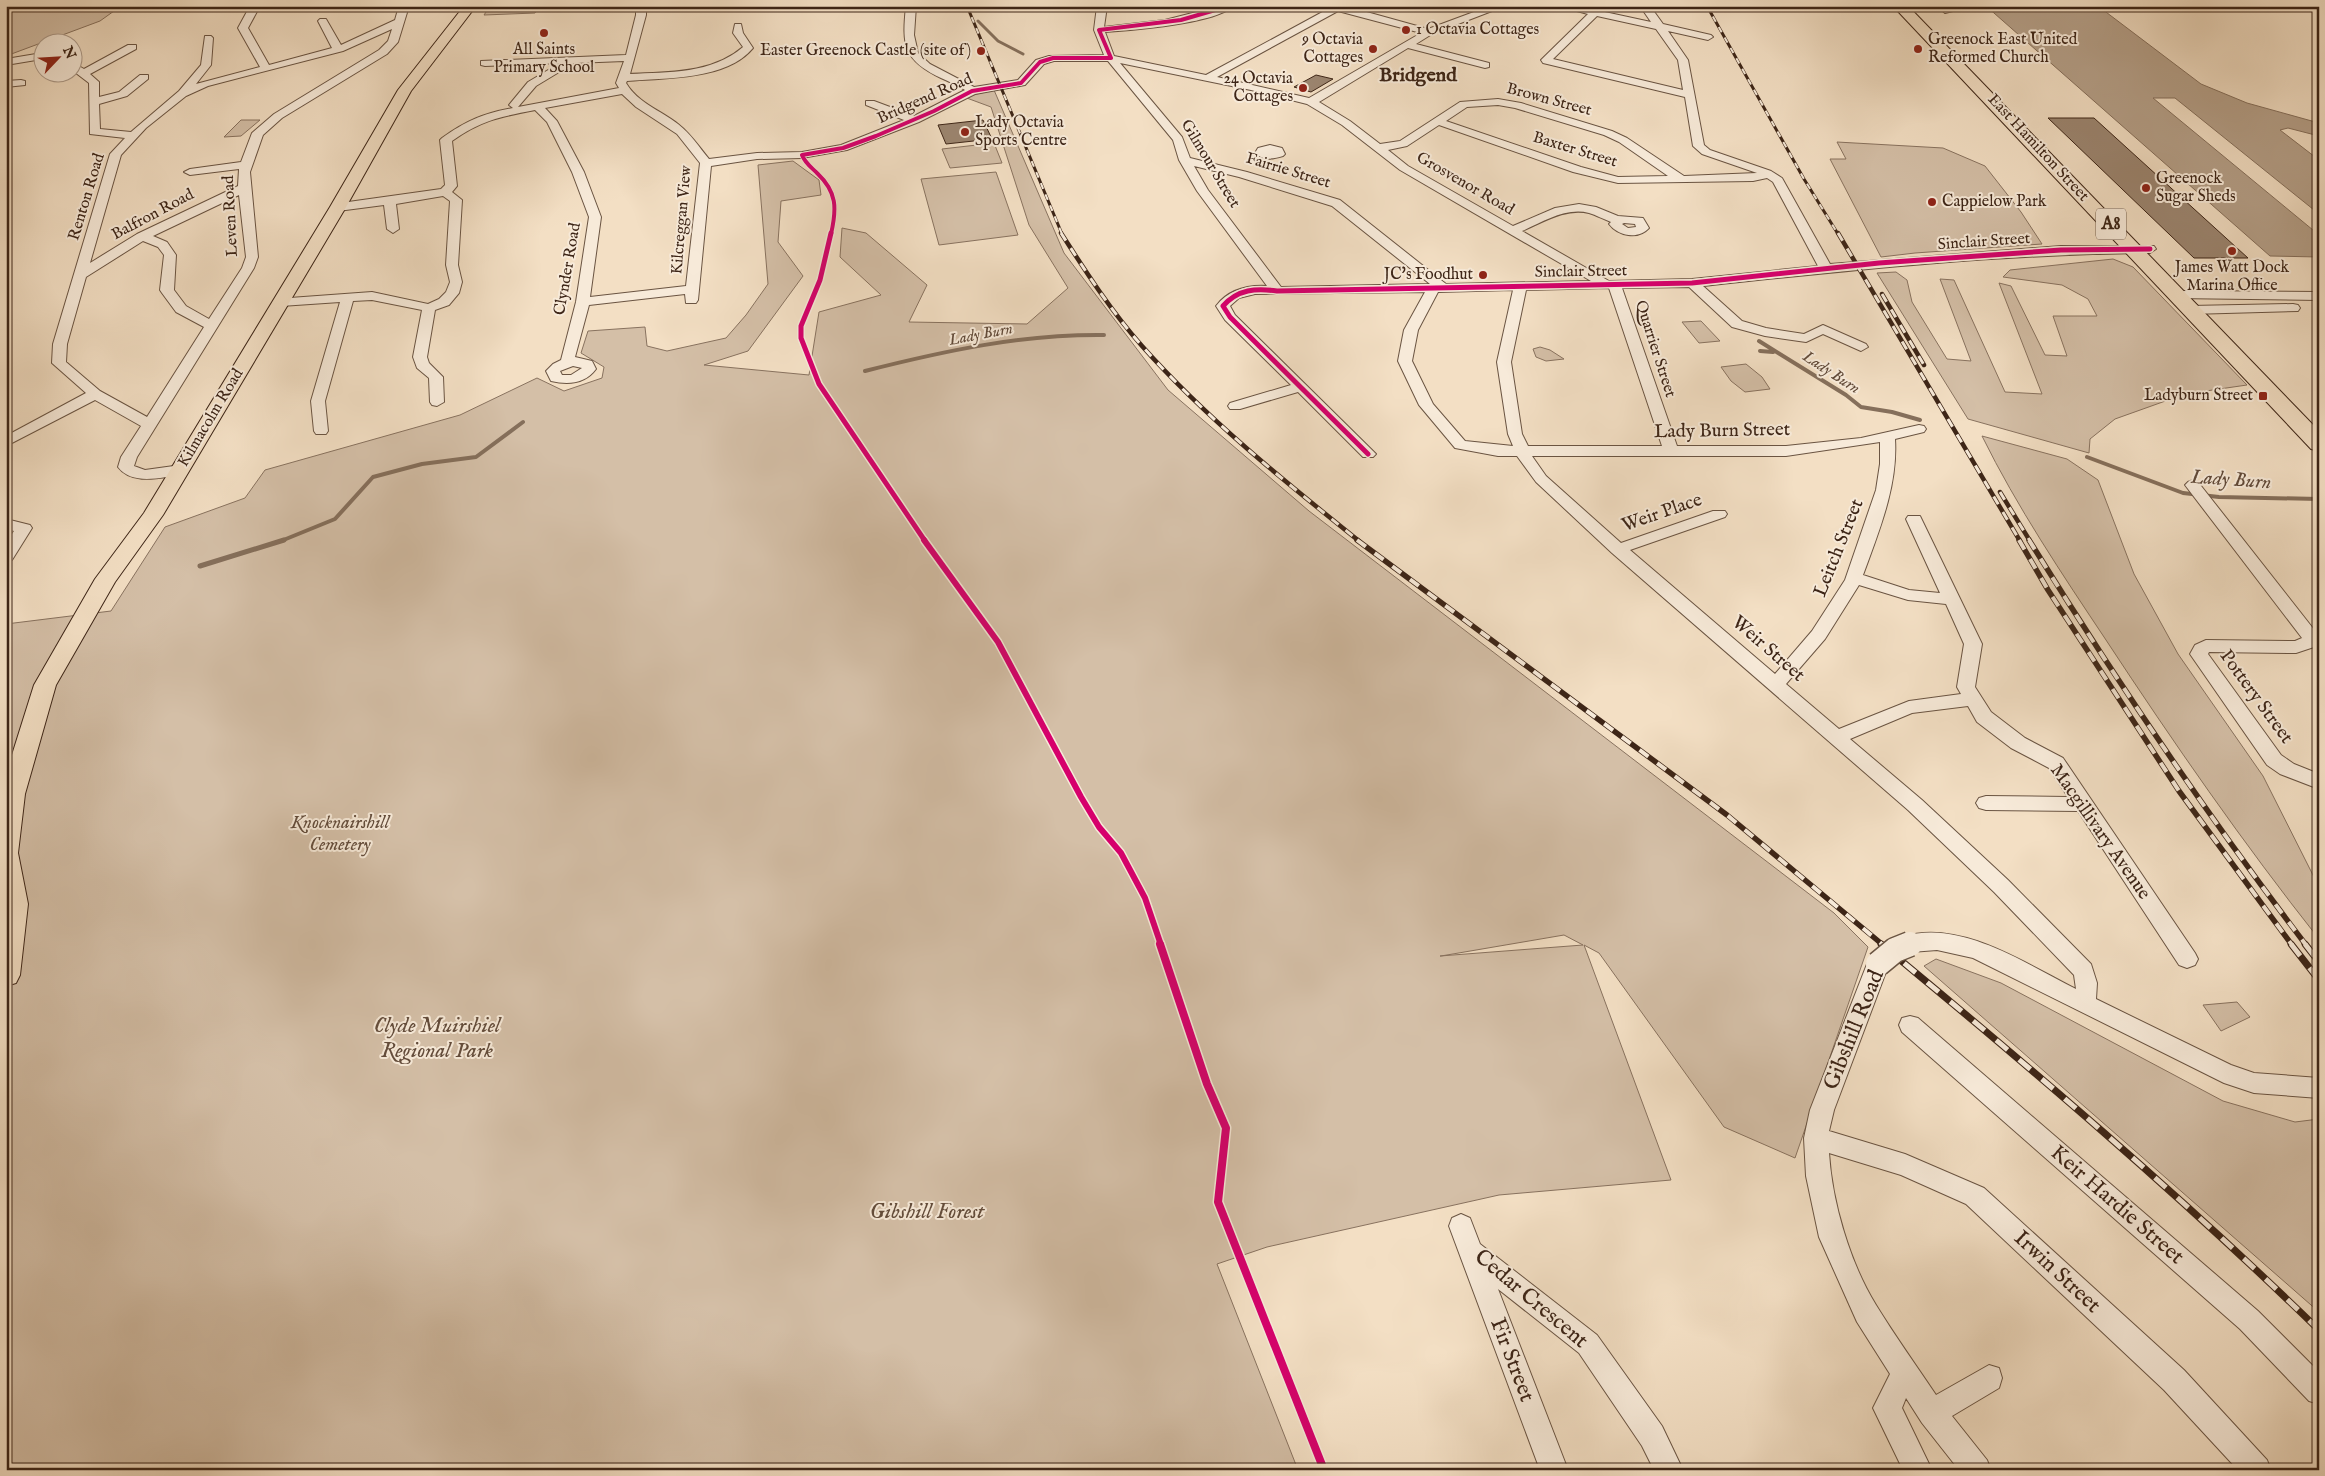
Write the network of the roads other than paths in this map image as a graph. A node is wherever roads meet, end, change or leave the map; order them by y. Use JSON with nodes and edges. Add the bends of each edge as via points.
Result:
{"nodes":[{"id":1,"x":255,"y":6,"type":"edge"},
{"id":2,"x":404,"y":6,"type":"edge"},
{"id":3,"x":470,"y":6,"type":"edge"},
{"id":4,"x":634,"y":6,"type":"edge"},
{"id":5,"x":911,"y":6,"type":"edge"},
{"id":6,"x":1102,"y":6,"type":"edge"},
{"id":7,"x":1229,"y":6,"type":"edge"},
{"id":8,"x":1500,"y":6,"type":"edge"},
{"id":9,"x":1563,"y":6,"type":"edge"},
{"id":10,"x":1645,"y":6,"type":"edge"},
{"id":11,"x":1900,"y":6,"type":"edge"},
{"id":12,"x":1912,"y":6,"type":"edge"},
{"id":13,"x":1335,"y":7,"type":"edge"},
{"id":14,"x":1595,"y":13,"type":"junction"},
{"id":15,"x":324,"y":21,"type":"dead end"},
{"id":16,"x":399,"y":22,"type":"junction"},
{"id":17,"x":738,"y":26,"type":"dead end"},
{"id":18,"x":1660,"y":28,"type":"junction"},
{"id":19,"x":1099,"y":30,"type":"junction"},
{"id":20,"x":1429,"y":32,"type":"junction"},
{"id":21,"x":1708,"y":37,"type":"dead end"},
{"id":22,"x":208,"y":38,"type":"dead end"},
{"id":23,"x":1407,"y":45,"type":"junction"},
{"id":24,"x":132,"y":47,"type":"dead end"},
{"id":25,"x":339,"y":49,"type":"junction"},
{"id":26,"x":32,"y":58,"type":"edge"},
{"id":27,"x":630,"y":58,"type":"junction"},
{"id":28,"x":1111,"y":58,"type":"junction"},
{"id":29,"x":576,"y":60,"type":"junction"},
{"id":30,"x":6,"y":62,"type":"edge"},
{"id":31,"x":486,"y":63,"type":"dead end"},
{"id":32,"x":1485,"y":65,"type":"dead end"},
{"id":33,"x":266,"y":67,"type":"junction"},
{"id":34,"x":84,"y":73,"type":"joint"},
{"id":35,"x":144,"y":77,"type":"dead end"},
{"id":36,"x":1207,"y":78,"type":"junction"},
{"id":37,"x":21,"y":83,"type":"dead end"},
{"id":38,"x":6,"y":84,"type":"edge"},
{"id":39,"x":624,"y":84,"type":"junction"},
{"id":40,"x":972,"y":91,"type":"junction"},
{"id":41,"x":182,"y":94,"type":"junction"},
{"id":42,"x":1690,"y":95,"type":"junction"},
{"id":43,"x":94,"y":102,"type":"junction"},
{"id":44,"x":1311,"y":102,"type":"junction"},
{"id":45,"x":870,"y":103,"type":"dead end"},
{"id":46,"x":514,"y":105,"type":"dead end"},
{"id":47,"x":538,"y":106,"type":"junction"},
{"id":48,"x":914,"y":120,"type":"junction"},
{"id":49,"x":1437,"y":121,"type":"junction"},
{"id":50,"x":133,"y":136,"type":"junction"},
{"id":51,"x":2039,"y":142,"type":"junction"},
{"id":52,"x":1377,"y":148,"type":"junction"},
{"id":53,"x":1186,"y":160,"type":"junction"},
{"id":54,"x":706,"y":163,"type":"junction"},
{"id":55,"x":246,"y":165,"type":"junction"},
{"id":56,"x":190,"y":172,"type":"dead end"},
{"id":57,"x":1767,"y":174,"type":"junction"},
{"id":58,"x":1681,"y":179,"type":"junction"},
{"id":59,"x":244,"y":188,"type":"junction"},
{"id":60,"x":445,"y":192,"type":"junction"},
{"id":61,"x":390,"y":201,"type":"junction"},
{"id":62,"x":338,"y":207,"type":"junction"},
{"id":63,"x":1618,"y":220,"type":"dead end"},
{"id":64,"x":393,"y":229,"type":"dead end"},
{"id":65,"x":1512,"y":231,"type":"junction"},
{"id":66,"x":141,"y":237,"type":"junction"},
{"id":67,"x":2142,"y":249,"type":"junction"},
{"id":68,"x":1826,"y":269,"type":"junction"},
{"id":69,"x":80,"y":275,"type":"junction"},
{"id":70,"x":1692,"y":283,"type":"junction"},
{"id":71,"x":1612,"y":286,"type":"junction"},
{"id":72,"x":1520,"y":287,"type":"junction"},
{"id":73,"x":1439,"y":288,"type":"junction"},
{"id":74,"x":1277,"y":291,"type":"junction"},
{"id":75,"x":2319,"y":296,"type":"edge"},
{"id":76,"x":348,"y":298,"type":"junction"},
{"id":77,"x":281,"y":302,"type":"junction"},
{"id":78,"x":583,"y":302,"type":"junction"},
{"id":79,"x":2194,"y":302,"type":"junction"},
{"id":80,"x":429,"y":308,"type":"junction"},
{"id":81,"x":2319,"y":308,"type":"edge"},
{"id":82,"x":211,"y":326,"type":"junction"},
{"id":83,"x":1861,"y":346,"type":"dead end"},
{"id":84,"x":567,"y":362,"type":"dead end"},
{"id":85,"x":1300,"y":387,"type":"junction"},
{"id":86,"x":95,"y":394,"type":"junction"},
{"id":87,"x":437,"y":402,"type":"dead end"},
{"id":88,"x":1235,"y":406,"type":"dead end"},
{"id":89,"x":2319,"y":423,"type":"edge"},
{"id":90,"x":151,"y":425,"type":"junction"},
{"id":91,"x":1920,"y":429,"type":"dead end"},
{"id":92,"x":321,"y":432,"type":"dead end"},
{"id":93,"x":1887,"y":437,"type":"junction"},
{"id":94,"x":6,"y":441,"type":"edge"},
{"id":95,"x":2319,"y":444,"type":"edge"},
{"id":96,"x":1522,"y":450,"type":"junction"},
{"id":97,"x":1670,"y":452,"type":"junction"},
{"id":98,"x":1368,"y":454,"type":"dead end"},
{"id":99,"x":181,"y":470,"type":"junction"},
{"id":100,"x":2194,"y":485,"type":"dead end"},
{"id":101,"x":1719,"y":514,"type":"dead end"},
{"id":102,"x":1914,"y":519,"type":"dead end"},
{"id":103,"x":6,"y":524,"type":"edge"},
{"id":104,"x":1923,"y":537,"type":"junction"},
{"id":105,"x":1942,"y":537,"type":"dead end"},
{"id":106,"x":1618,"y":549,"type":"junction"},
{"id":107,"x":6,"y":556,"type":"edge"},
{"id":108,"x":1854,"y":578,"type":"junction"},
{"id":109,"x":1950,"y":599,"type":"junction"},
{"id":110,"x":1776,"y":684,"type":"junction"},
{"id":111,"x":1974,"y":699,"type":"junction"},
{"id":112,"x":1837,"y":737,"type":"junction"},
{"id":113,"x":2319,"y":782,"type":"edge"},
{"id":114,"x":1986,"y":803,"type":"dead end"},
{"id":115,"x":2083,"y":804,"type":"junction"},
{"id":116,"x":6,"y":854,"type":"edge"},
{"id":117,"x":2187,"y":958,"type":"dead end"},
{"id":118,"x":6,"y":975,"type":"edge"},
{"id":119,"x":2084,"y":1004,"type":"junction"},
{"id":120,"x":1910,"y":1025,"type":"dead end"},
{"id":121,"x":2319,"y":1088,"type":"edge"},
{"id":122,"x":1816,"y":1138,"type":"junction"},
{"id":123,"x":1461,"y":1226,"type":"dead end"},
{"id":124,"x":1470,"y":1251,"type":"junction"},
{"id":125,"x":1905,"y":1373,"type":"junction"},
{"id":126,"x":1990,"y":1378,"type":"dead end"},
{"id":127,"x":2319,"y":1391,"type":"edge"},
{"id":128,"x":1932,"y":1412,"type":"junction"},
{"id":129,"x":1554,"y":1470,"type":"edge"},
{"id":130,"x":1669,"y":1470,"type":"edge"},
{"id":131,"x":1918,"y":1470,"type":"edge"},
{"id":132,"x":1977,"y":1470,"type":"edge"},
{"id":133,"x":2257,"y":1470,"type":"edge"}],
"edges":[{"from":1,"to":33,"type":"street","via":[[243,28]]},
{"from":2,"to":16,"type":"street","name":"Leven Road"},
{"from":3,"to":62,"type":"main road","name":"Kilmacolm Road","via":[[405,90]]},
{"from":4,"to":27,"type":"street","via":[[641,10],[641,15]]},
{"from":5,"to":40,"type":"street","via":[[907,34],[909,48],[914,55]]},
{"from":6,"to":19,"type":"street"},
{"from":7,"to":19,"type":"street","via":[[1169,23]]},
{"from":8,"to":20,"type":"street"},
{"from":9,"to":14,"type":"street"},
{"from":10,"to":18,"type":"street"},
{"from":11,"to":51,"type":"highway","name":"East Hamilton Street","number":"A8"},
{"from":12,"to":51,"type":"highway","name":"East Hamilton Street","number":"A8"},
{"from":13,"to":20,"type":"street"},
{"from":13,"to":36,"type":"street"},
{"from":14,"to":18,"type":"street"},
{"from":14,"to":42,"type":"street","via":[[1546,60]]},
{"from":15,"to":25,"type":"street"},
{"from":16,"to":25,"type":"street","name":"Renton Road"},
{"from":16,"to":55,"type":"street","name":"Leven Road","via":[[392,42],[383,52],[278,116],[263,129],[252,145]]},
{"from":17,"to":39,"type":"street","via":[[738,33],[748,48],[743,54],[721,64]]},
{"from":18,"to":21,"type":"street"},
{"from":18,"to":42,"type":"street","via":[[1683,60]]},
{"from":19,"to":28,"type":"street","name":"Gilmour Street"},
{"from":20,"to":23,"type":"street"},
{"from":22,"to":41,"type":"street","via":[[206,65]]},
{"from":23,"to":32,"type":"street"},
{"from":23,"to":44,"type":"street"},
{"from":24,"to":34,"type":"street"},
{"from":25,"to":33,"type":"street","name":"Renton Road"},
{"from":26,"to":30,"type":"street"},
{"from":27,"to":29,"type":"street"},
{"from":27,"to":39,"type":"street"},
{"from":28,"to":36,"type":"street","name":"Bridgend Road"},
{"from":28,"to":40,"type":"street","name":"Bridgend Road","via":[[1053,58],[1040,62],[1021,83]]},
{"from":28,"to":53,"type":"street","name":"Gilmour Street","via":[[1178,139]]},
{"from":29,"to":31,"type":"street"},
{"from":29,"to":46,"type":"street","via":[[532,84]]},
{"from":33,"to":41,"type":"street","name":"Renton Road","via":[[204,84]]},
{"from":34,"to":43,"type":"street","via":[[94,82]]},
{"from":35,"to":43,"type":"street","via":[[123,94]]},
{"from":36,"to":44,"type":"street","name":"Bridgend Road"},
{"from":37,"to":38,"type":"street"},
{"from":39,"to":47,"type":"street"},
{"from":39,"to":54,"type":"street","name":"Kilcreggan View","via":[[638,103],[681,132]]},
{"from":40,"to":48,"type":"street","name":"Bridgend Road"},
{"from":41,"to":50,"type":"street","name":"Renton Road"},
{"from":42,"to":57,"type":"street","via":[[1698,144],[1702,149]]},
{"from":43,"to":50,"type":"street","via":[[94,132]]},
{"from":44,"to":52,"type":"street","name":"Grosvenor Road","via":[[1346,123]]},
{"from":45,"to":48,"type":"street"},
{"from":47,"to":60,"type":"street","via":[[468,124],[446,140],[451,186]]},
{"from":47,"to":78,"type":"street","name":"Clynder Road","via":[[552,121],[578,172],[595,217]]},
{"from":48,"to":54,"type":"street","name":"Bridgend Road","via":[[843,148]]},
{"from":49,"to":52,"type":"street","name":"Brown Street","via":[[1402,144]]},
{"from":49,"to":58,"type":"street","name":"Baxter Street","via":[[1577,170],[1618,180]]},
{"from":49,"to":58,"type":"street","name":"Brown Street","via":[[1464,104],[1498,102],[1517,105],[1608,133]]},
{"from":50,"to":69,"type":"street","name":"Renton Road","via":[[116,154]]},
{"from":51,"to":67,"type":"highway","name":"East Hamilton Street","number":"A8"},
{"from":52,"to":65,"type":"street","name":"Grosvenor Road","via":[[1404,168]]},
{"from":53,"to":73,"type":"street","name":"Fairrie Street","via":[[1254,164],[1336,203]]},
{"from":53,"to":74,"type":"street","name":"Gilmour Street","via":[[1204,192]]},
{"from":54,"to":78,"type":"street","name":"Kilcreggan View","via":[[691,295]]},
{"from":55,"to":56,"type":"street"},
{"from":55,"to":59,"type":"street","name":"Leven Road"},
{"from":57,"to":58,"type":"street","name":"Baxter Street","via":[[1753,178]]},
{"from":57,"to":68,"type":"street","via":[[1779,182]]},
{"from":59,"to":66,"type":"street","name":"Balfron Road"},
{"from":59,"to":82,"type":"street","name":"Leven Road","via":[[252,257],[243,279]]},
{"from":60,"to":61,"type":"street"},
{"from":60,"to":80,"type":"street","via":[[456,200],[452,265],[456,282],[452,294],[444,302]]},
{"from":61,"to":62,"type":"street"},
{"from":61,"to":64,"type":"street"},
{"from":62,"to":77,"type":"main road","name":"Kilmacolm Road"},
{"from":63,"to":65,"type":"street","via":[[1588,208],[1578,208],[1557,212]]},
{"from":65,"to":71,"type":"street","name":"Grosvenor Road"},
{"from":66,"to":69,"type":"street","name":"Balfron Road"},
{"from":66,"to":82,"type":"street","via":[[157,240],[170,252],[172,260],[167,290],[181,309]]},
{"from":67,"to":68,"type":"street","name":"Sinclair Street","via":[[2060,250]]},
{"from":67,"to":79,"type":"highway","name":"East Hamilton Street","number":"A8"},
{"from":68,"to":70,"type":"street","name":"Sinclair Street"},
{"from":69,"to":86,"type":"street","name":"Renton Road","via":[[60,344],[59,363]]},
{"from":70,"to":71,"type":"street","name":"Sinclair Street"},
{"from":70,"to":83,"type":"street","via":[[1737,324],[1806,338],[1823,329]]},
{"from":71,"to":72,"type":"street","name":"Sinclair Street"},
{"from":71,"to":97,"type":"street","name":"Quarrier Street"},
{"from":72,"to":73,"type":"street","name":"Sinclair Street"},
{"from":72,"to":96,"type":"street","name":"Weir Street","via":[[1504,362],[1515,434]]},
{"from":73,"to":74,"type":"street","name":"Sinclair Street"},
{"from":73,"to":96,"type":"street","via":[[1411,330],[1405,361],[1426,405],[1460,444],[1498,452]]},
{"from":74,"to":85,"type":"street","name":"Sinclair Street","via":[[1260,288],[1240,292],[1223,306],[1230,317]]},
{"from":75,"to":79,"type":"street"},
{"from":76,"to":77,"type":"street"},
{"from":76,"to":80,"type":"street","via":[[379,297]]},
{"from":76,"to":92,"type":"street","via":[[318,401]]},
{"from":77,"to":99,"type":"main road","name":"Kilmacolm Road"},
{"from":78,"to":84,"type":"street","name":"Clynder Road"},
{"from":79,"to":81,"type":"street"},
{"from":79,"to":89,"type":"highway","name":"East Hamilton Street","number":"A8"},
{"from":79,"to":95,"type":"highway","name":"East Hamilton Street","number":"A8"},
{"from":80,"to":87,"type":"street","via":[[420,357],[422,365],[436,377]]},
{"from":82,"to":90,"type":"street","name":"Leven Road"},
{"from":85,"to":88,"type":"street"},
{"from":85,"to":98,"type":"street","name":"Sinclair Street"},
{"from":86,"to":90,"type":"street","name":"Renton Road"},
{"from":86,"to":94,"type":"street"},
{"from":90,"to":99,"type":"street","name":"Leven Road","via":[[129,457],[126,468],[142,475]]},
{"from":91,"to":93,"type":"street","name":"Lady Burn Street"},
{"from":93,"to":97,"type":"street","name":"Lady Burn Street","via":[[1786,451]]},
{"from":93,"to":108,"type":"street","name":"Leitch Street","via":[[1886,486]]},
{"from":96,"to":97,"type":"street","name":"Lady Burn Street"},
{"from":96,"to":106,"type":"street","name":"Weir Street","via":[[1541,479]]},
{"from":99,"to":116,"type":"main road","name":"Kilmacolm Road","via":[[106,579],[45,685],[13,794]]},
{"from":100,"to":113,"type":"street","name":"Pottery Street","via":[[2310,638],[2308,643],[2296,646],[2206,646],[2199,654],[2274,760]]},
{"from":101,"to":106,"type":"street","name":"Weir Place"},
{"from":102,"to":104,"type":"street","name":"Macgillivary Avenue"},
{"from":103,"to":107,"type":"street","via":[[24,528]]},
{"from":104,"to":105,"type":"street"},
{"from":104,"to":109,"type":"street","name":"Macgillivary Avenue"},
{"from":106,"to":110,"type":"street","name":"Weir Street"},
{"from":108,"to":109,"type":"street","via":[[1908,595]]},
{"from":108,"to":110,"type":"street","name":"Leitch Street","via":[[1823,630]]},
{"from":109,"to":111,"type":"street","name":"Macgillivary Avenue","via":[[1973,644],[1966,687]]},
{"from":110,"to":112,"type":"street","name":"Weir Street"},
{"from":111,"to":112,"type":"street","via":[[1909,707]]},
{"from":111,"to":115,"type":"street","name":"Macgillivary Avenue","via":[[1984,717],[2018,743],[2056,763]]},
{"from":112,"to":119,"type":"street","name":"Weir Street","via":[[1946,833],[2073,958],[2087,980]]},
{"from":114,"to":115,"type":"street"},
{"from":115,"to":117,"type":"street","name":"Macgillivary Avenue"},
{"from":116,"to":118,"type":"main road","name":"Kilmacolm Road","via":[[15,904]]},
{"from":119,"to":121,"type":"street","name":"Gibshill Road","via":[[2224,1073],[2254,1083]]},
{"from":119,"to":122,"type":"street","name":"Gibshill Road","bridge":true,"via":[[1979,951],[1924,940],[1895,950],[1878,964],[1822,1110]]},
{"from":120,"to":127,"type":"street","name":"Keir Hardie Street","via":[[2249,1320]]},
{"from":122,"to":125,"type":"street","name":"Gibshill Road","via":[[1818,1176],[1832,1237],[1866,1313]]},
{"from":122,"to":133,"type":"street","name":"Irwin Street","via":[[1905,1165],[1975,1196],[2174,1380]]},
{"from":123,"to":124,"type":"street","name":"Cedar Crescent"},
{"from":124,"to":129,"type":"street","name":"Fir Street"},
{"from":124,"to":130,"type":"street","name":"Cedar Crescent","via":[[1588,1344],[1652,1436]]},
{"from":125,"to":128,"type":"street","name":"Gibshill Road"},
{"from":125,"to":131,"type":"street","via":[[1887,1408]]},
{"from":126,"to":128,"type":"street"},
{"from":128,"to":132,"type":"street","name":"Gibshill Road"}]}
